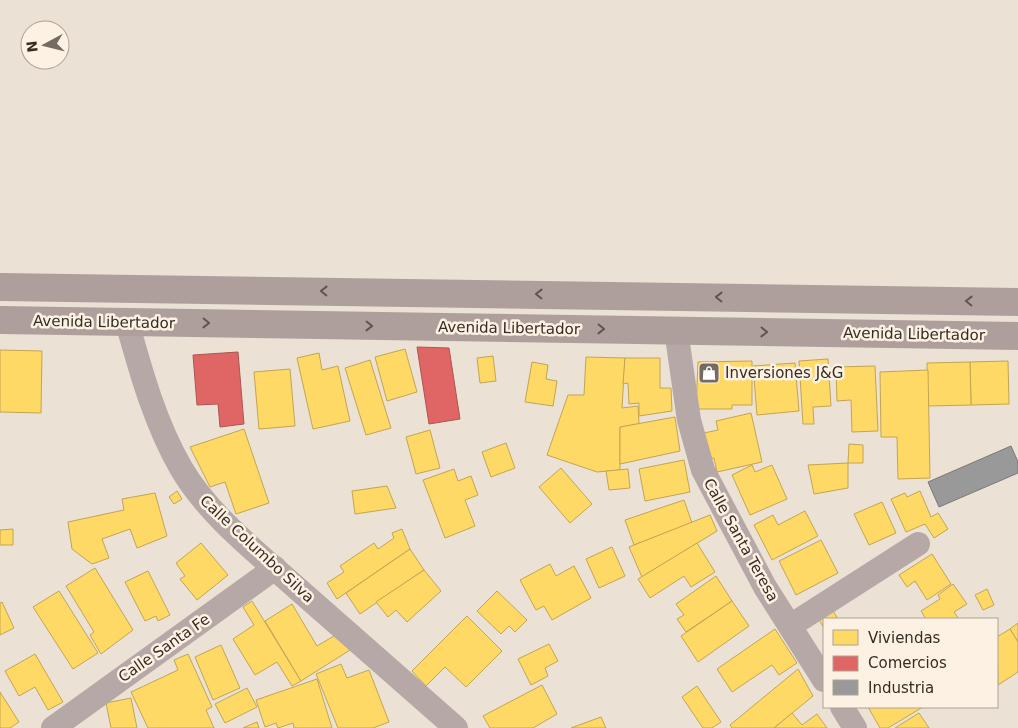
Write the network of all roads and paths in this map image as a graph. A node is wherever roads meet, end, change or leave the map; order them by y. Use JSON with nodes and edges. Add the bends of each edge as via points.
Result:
{"nodes":[{"id":1,"x":0,"y":287,"type":"edge"},
{"id":2,"x":1018,"y":302,"type":"edge"},
{"id":3,"x":0,"y":320,"type":"edge"},
{"id":4,"x":127,"y":322,"type":"junction"},
{"id":5,"x":676,"y":330,"type":"junction"},
{"id":6,"x":1018,"y":336,"type":"edge"},
{"id":7,"x":918,"y":544,"type":"dead end"},
{"id":8,"x":275,"y":568,"type":"junction"},
{"id":9,"x":790,"y":626,"type":"junction"},
{"id":10,"x":823,"y":678,"type":"edge"},
{"id":11,"x":843,"y":708,"type":"edge"},
{"id":12,"x":53,"y":728,"type":"edge"},
{"id":13,"x":456,"y":728,"type":"edge"},
{"id":14,"x":855,"y":728,"type":"edge"}],
"edges":[{"from":2,"to":1,"type":"main road","one_way":true},
{"from":3,"to":4,"type":"main road","name":"Avenida Libertador"},
{"from":4,"to":5,"type":"main road","name":"Avenida Libertador","one_way":true},
{"from":4,"to":8,"type":"street","name":"Calle Columbo Silva","via":[[156,414],[181,468],[218,515]]},
{"from":5,"to":6,"type":"main road","name":"Avenida Libertador","one_way":true},
{"from":5,"to":9,"type":"street","name":"Calle Santa Teresa","via":[[689,420],[703,470],[760,579]]},
{"from":7,"to":9,"type":"street"},
{"from":8,"to":12,"type":"street","name":"Calle Santa Fe"},
{"from":8,"to":13,"type":"street","name":"Calle Columbo Silva"},
{"from":9,"to":10,"type":"street","name":"Calle Santa Teresa"},
{"from":11,"to":14,"type":"street"}]}
